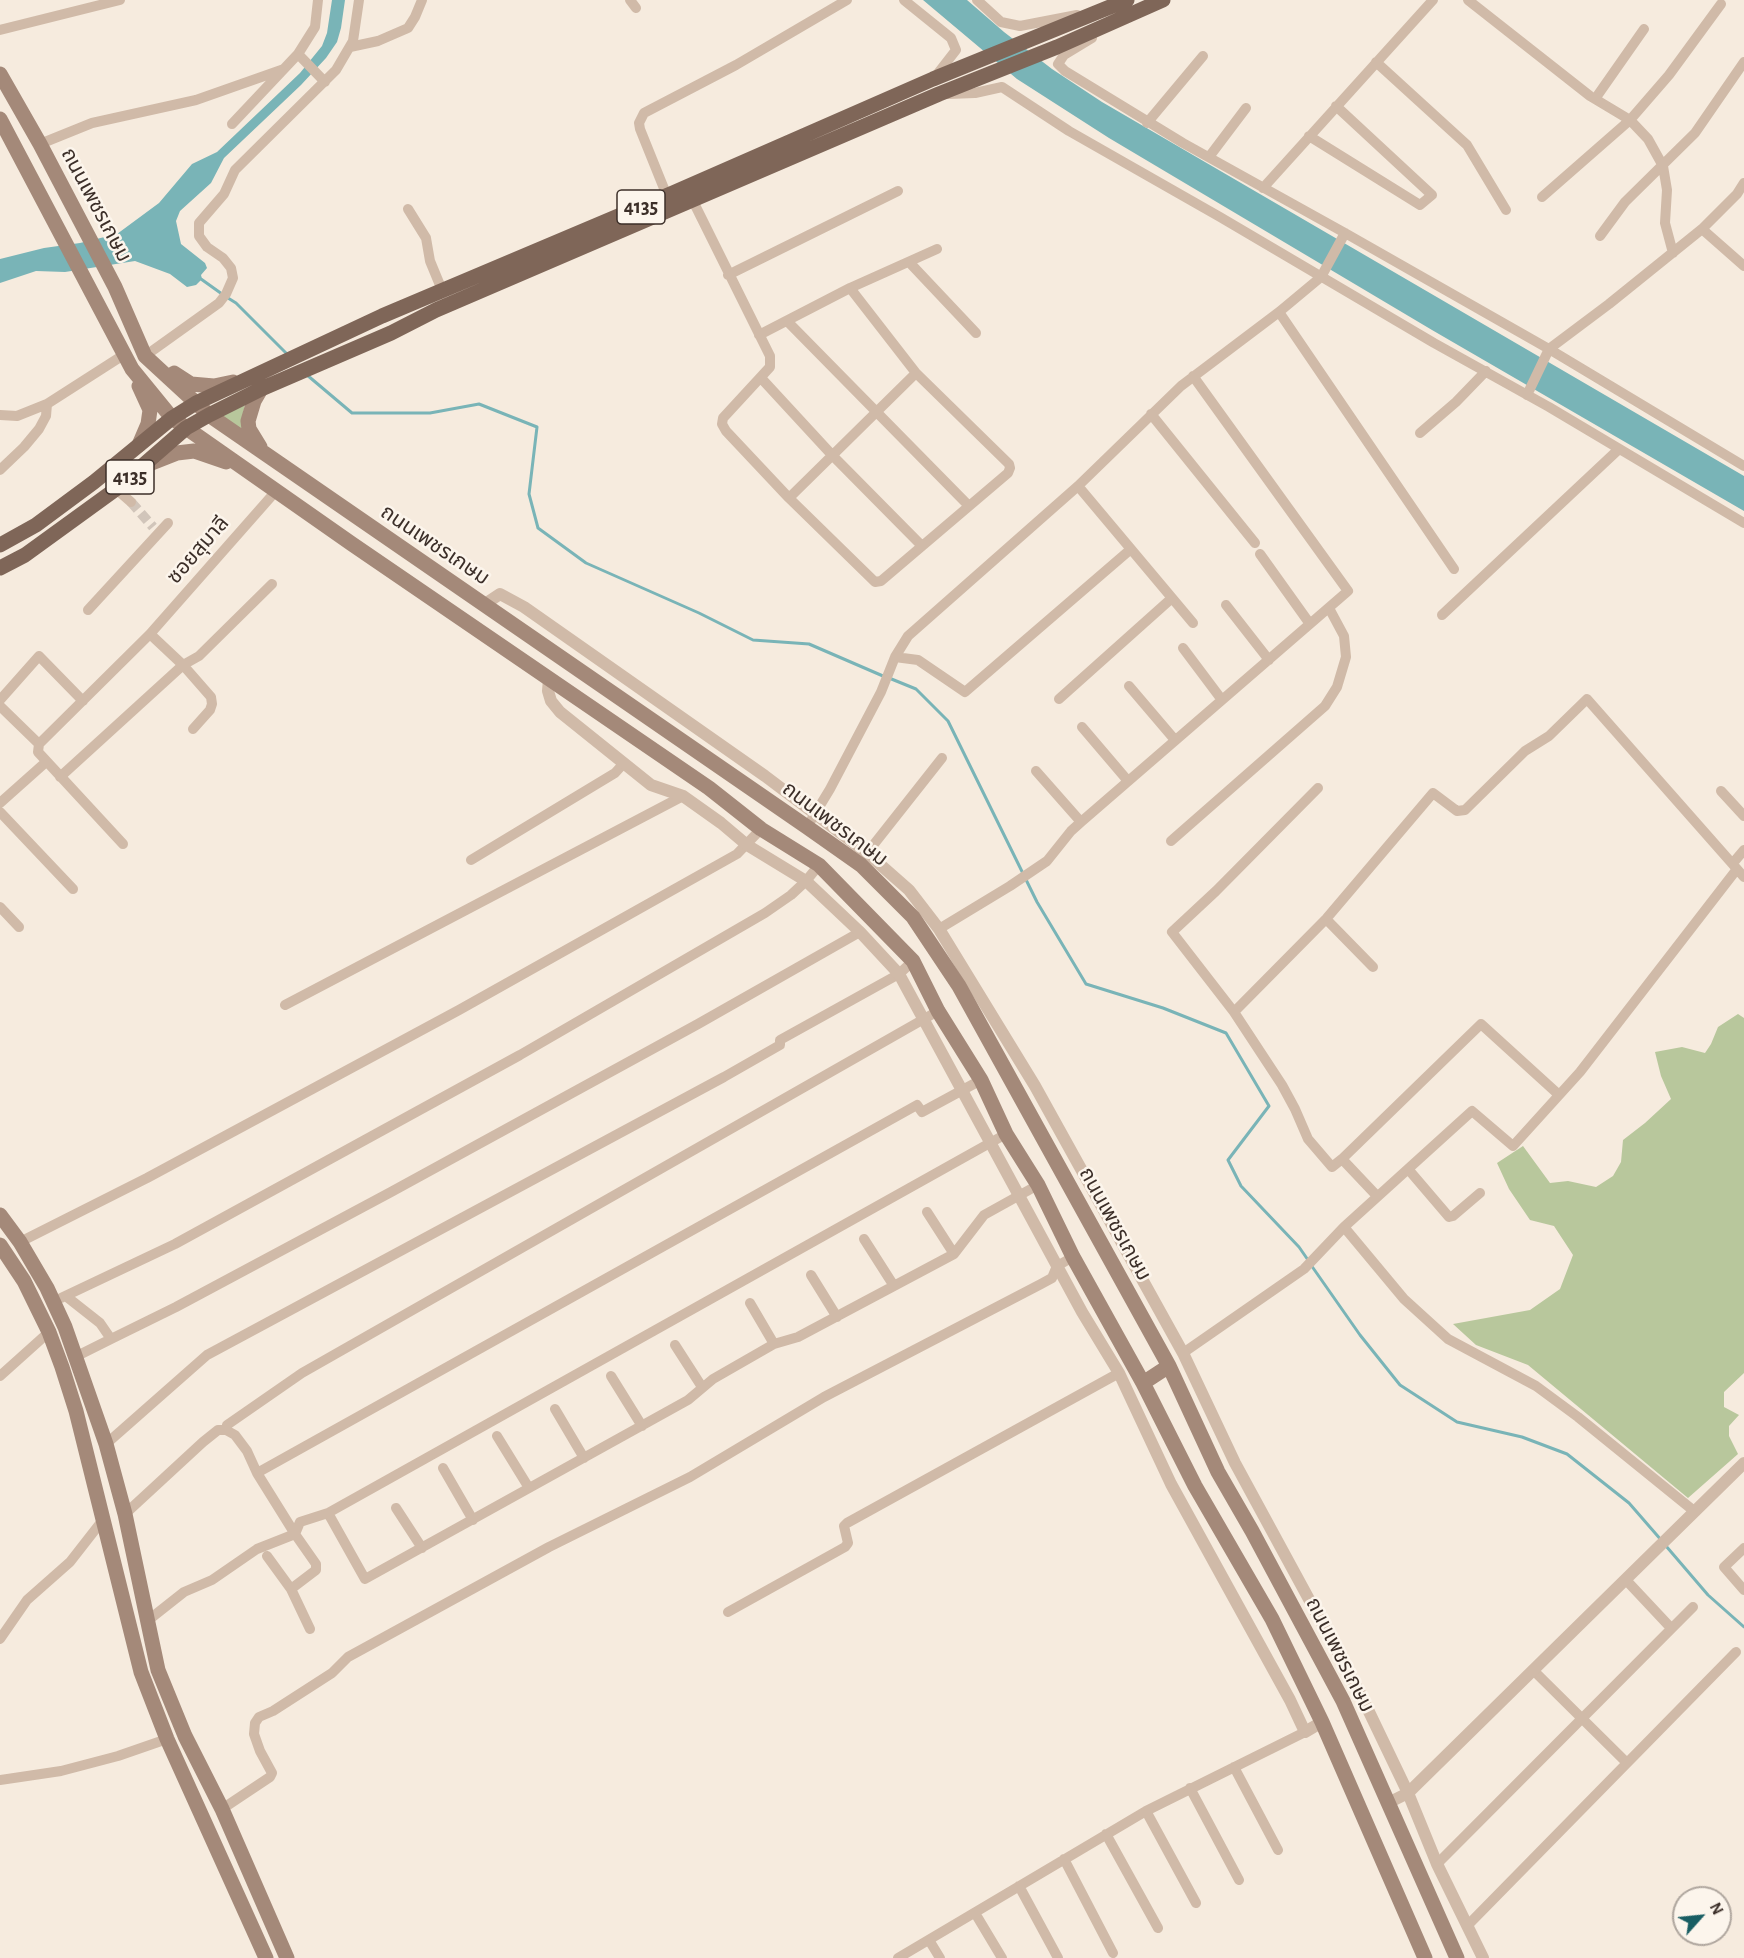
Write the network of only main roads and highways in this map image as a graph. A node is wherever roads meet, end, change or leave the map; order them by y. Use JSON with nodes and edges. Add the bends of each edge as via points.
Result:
{"nodes":[{"id":1,"x":1127,"y":0,"type":"edge"},
{"id":2,"x":1163,"y":0,"type":"edge"},
{"id":3,"x":0,"y":74,"type":"edge"},
{"id":4,"x":960,"y":77,"type":"junction"},
{"id":5,"x":936,"y":87,"type":"junction"},
{"id":6,"x":0,"y":119,"type":"edge"},
{"id":7,"x":146,"y":356,"type":"junction"},
{"id":8,"x":132,"y":369,"type":"junction"},
{"id":9,"x":256,"y":384,"type":"junction"},
{"id":10,"x":196,"y":403,"type":"junction"},
{"id":11,"x":209,"y":414,"type":"junction"},
{"id":12,"x":172,"y":418,"type":"junction"},
{"id":13,"x":186,"y":428,"type":"junction"},
{"id":14,"x":139,"y":445,"type":"junction"},
{"id":15,"x":264,"y":453,"type":"junction"},
{"id":16,"x":143,"y":466,"type":"junction"},
{"id":17,"x":253,"y":476,"type":"junction"},
{"id":18,"x":0,"y":545,"type":"edge"},
{"id":19,"x":0,"y":568,"type":"edge"},
{"id":20,"x":485,"y":604,"type":"junction"},
{"id":21,"x":475,"y":629,"type":"junction"},
{"id":22,"x":0,"y":1215,"type":"edge"},
{"id":23,"x":0,"y":1245,"type":"edge"},
{"id":24,"x":6,"y":1265,"type":"edge"},
{"id":25,"x":1169,"y":1366,"type":"junction"},
{"id":26,"x":1143,"y":1383,"type":"junction"},
{"id":27,"x":266,"y":1958,"type":"edge"},
{"id":28,"x":287,"y":1958,"type":"edge"},
{"id":29,"x":1425,"y":1958,"type":"edge"},
{"id":30,"x":1457,"y":1958,"type":"edge"}],
"edges":[{"from":1,"to":4,"type":"main road","number":"4135","via":[[1052,31]]},
{"from":2,"to":4,"type":"main road","number":"4135","via":[[1057,46]]},
{"from":3,"to":7,"type":"main road","name":"ถนนเพชรเกษม","via":[[82,223]]},
{"from":4,"to":5,"type":"main road","number":"4135"},
{"from":5,"to":9,"type":"main road","number":"4135","via":[[693,201],[436,310],[391,333],[331,359]]},
{"from":5,"to":9,"type":"main road","number":"4135","via":[[442,290],[324,343]]},
{"from":6,"to":8,"type":"main road","name":"ถนนเพชรเกษม"},
{"from":7,"to":9,"type":"main road","via":[[191,384]]},
{"from":7,"to":10,"type":"main road","name":"ถนนเพชรเกษม"},
{"from":8,"to":12,"type":"main road","name":"ถนนเพชรเกษม"},
{"from":8,"to":14,"type":"main road","via":[[150,410]]},
{"from":9,"to":10,"type":"main road","number":"4135"},
{"from":9,"to":11,"type":"main road","number":"4135"},
{"from":9,"to":15,"type":"main road","via":[[248,421]]},
{"from":10,"to":11,"type":"main road","name":"ถนนเพชรเกษม"},
{"from":10,"to":12,"type":"main road","number":"4135"},
{"from":11,"to":13,"type":"main road","number":"4135"},
{"from":11,"to":15,"type":"main road","name":"ถนนเพชรเกษม"},
{"from":12,"to":13,"type":"main road","name":"ถนนเพชรเกษม"},
{"from":12,"to":14,"type":"main road","number":"4135"},
{"from":13,"to":16,"type":"main road","number":"4135"},
{"from":13,"to":17,"type":"main road","name":"ถนนเพชรเกษม"},
{"from":14,"to":18,"type":"main road","number":"4135","via":[[36,525]]},
{"from":15,"to":20,"type":"main road","name":"ถนนเพชรเกษม"},
{"from":16,"to":17,"type":"main road","via":[[194,451]]},
{"from":16,"to":19,"type":"main road","number":"4135","via":[[25,555]]},
{"from":17,"to":21,"type":"main road","name":"ถนนเพชรเกษม"},
{"from":20,"to":21,"type":"main road"},
{"from":20,"to":25,"type":"main road","name":"ถนนเพชรเกษม","via":[[811,821],[912,917],[964,982]]},
{"from":21,"to":26,"type":"main road","name":"ถนนเพชรเกษม","via":[[709,788],[761,829],[819,865],[913,961]]},
{"from":22,"to":28,"type":"main road","via":[[59,1298],[125,1514],[162,1681]]},
{"from":23,"to":24,"type":"main road"},
{"from":24,"to":27,"type":"main road","via":[[24,1281],[49,1332],[76,1411],[141,1672],[167,1739]]},
{"from":25,"to":26,"type":"main road"},
{"from":25,"to":30,"type":"main road","name":"ถนนเพชรเกษม","via":[[1218,1472],[1342,1701]]},
{"from":26,"to":29,"type":"main road","name":"ถนนเพชรเกษม","via":[[1195,1486],[1272,1619],[1322,1722]]}]}
